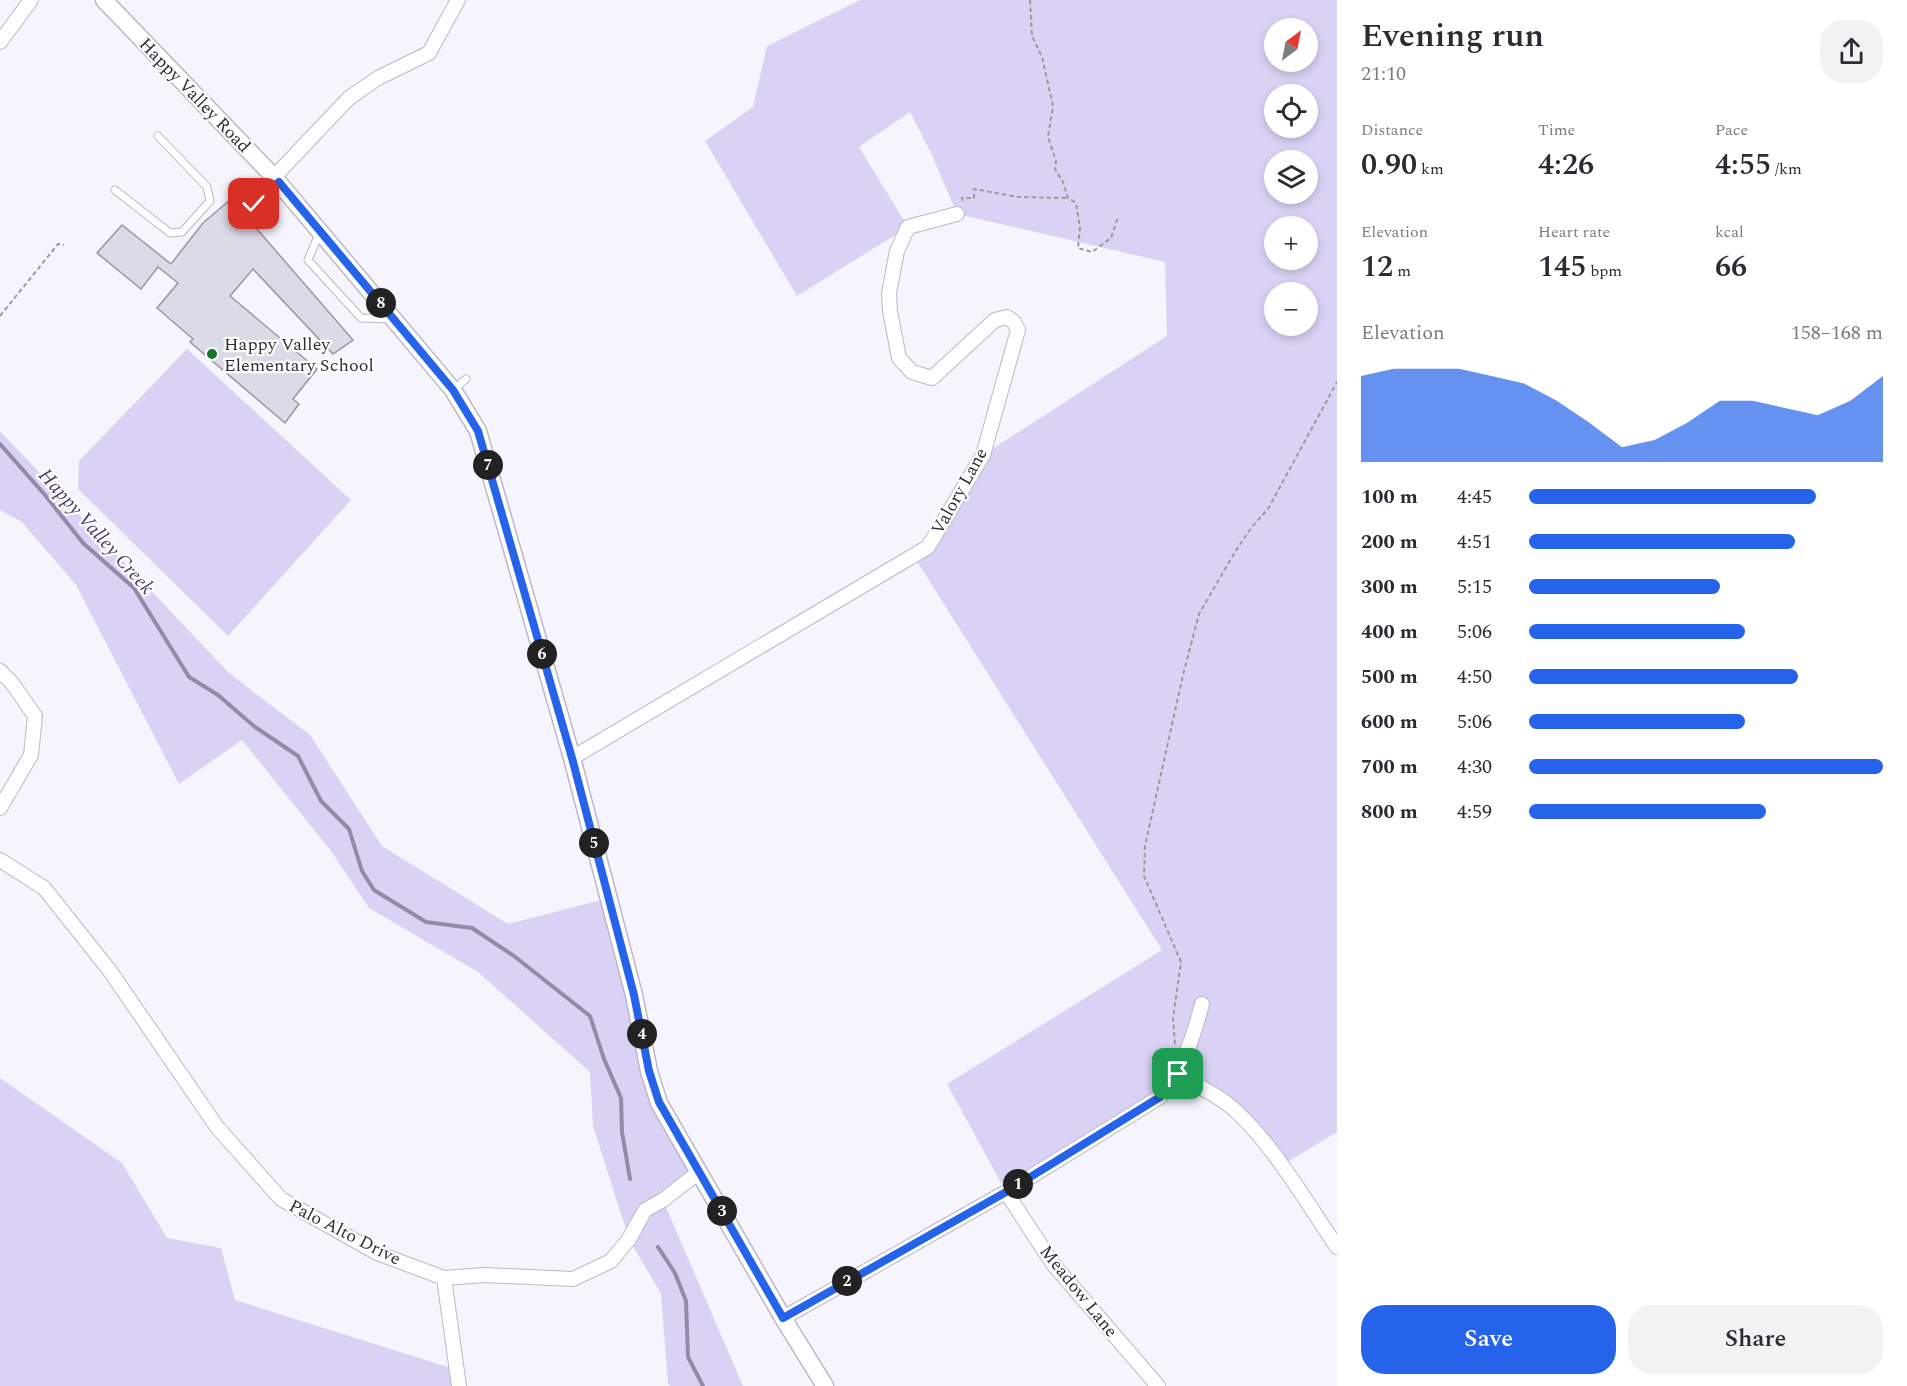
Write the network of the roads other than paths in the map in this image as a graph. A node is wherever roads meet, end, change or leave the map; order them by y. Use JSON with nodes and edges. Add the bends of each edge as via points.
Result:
{"nodes":[{"id":1,"x":31,"y":0,"type":"edge"},
{"id":2,"x":104,"y":0,"type":"edge"},
{"id":3,"x":458,"y":0,"type":"edge"},
{"id":4,"x":0,"y":42,"type":"edge"},
{"id":5,"x":158,"y":136,"type":"dead end"},
{"id":6,"x":277,"y":179,"type":"junction"},
{"id":7,"x":115,"y":190,"type":"dead end"},
{"id":8,"x":957,"y":214,"type":"road end"},
{"id":9,"x":320,"y":231,"type":"junction"},
{"id":10,"x":394,"y":319,"type":"junction"},
{"id":11,"x":466,"y":379,"type":"dead end"},
{"id":12,"x":453,"y":390,"type":"junction"},
{"id":13,"x":0,"y":671,"type":"edge"},
{"id":14,"x":572,"y":758,"type":"junction"},
{"id":15,"x":0,"y":808,"type":"edge"},
{"id":16,"x":0,"y":860,"type":"edge"},
{"id":17,"x":1202,"y":1004,"type":"dead end"},
{"id":18,"x":1178,"y":1074,"type":"junction"},
{"id":19,"x":699,"y":1172,"type":"junction"},
{"id":20,"x":1006,"y":1192,"type":"junction"},
{"id":21,"x":1337,"y":1247,"type":"edge"},
{"id":22,"x":444,"y":1278,"type":"junction"},
{"id":23,"x":783,"y":1318,"type":"junction"},
{"id":24,"x":459,"y":1386,"type":"edge"},
{"id":25,"x":825,"y":1386,"type":"edge"},
{"id":26,"x":1158,"y":1386,"type":"edge"}],
"edges":[{"from":1,"to":4,"type":"street"},
{"from":2,"to":6,"type":"street","name":"Happy Valley Road"},
{"from":3,"to":6,"type":"street","via":[[429,53],[378,78],[349,98]]},
{"from":5,"to":7,"type":"lane","via":[[207,187],[210,201],[182,232],[170,233]]},
{"from":6,"to":9,"type":"street","name":"Happy Valley Road"},
{"from":8,"to":14,"type":"street","name":"Valory Lane","via":[[908,227],[897,251],[889,292],[899,358],[912,372],[932,378],[995,320],[1007,317],[1018,330],[983,455],[927,547]]},
{"from":9,"to":10,"type":"street","name":"Happy Valley Road"},
{"from":9,"to":10,"type":"lane","via":[[308,260],[361,318]]},
{"from":10,"to":12,"type":"street","name":"Happy Valley Road"},
{"from":11,"to":12,"type":"lane"},
{"from":12,"to":14,"type":"street","name":"Happy Valley Road","via":[[478,431]]},
{"from":13,"to":15,"type":"street","via":[[35,716],[31,755]]},
{"from":14,"to":19,"type":"street","name":"Happy Valley Road","via":[[634,995],[649,1071],[659,1102]]},
{"from":16,"to":22,"type":"street","name":"Palo Alto Drive","via":[[44,888],[110,971],[218,1127],[281,1199],[377,1253]]},
{"from":17,"to":18,"type":"street"},
{"from":18,"to":20,"type":"street","via":[[1160,1097]]},
{"from":18,"to":21,"type":"street","via":[[1226,1103],[1251,1127]]},
{"from":19,"to":22,"type":"street","name":"Palo Alto Drive","via":[[645,1210],[611,1261],[573,1279],[485,1275]]},
{"from":19,"to":23,"type":"street","name":"Happy Valley Road"},
{"from":20,"to":23,"type":"street"},
{"from":20,"to":26,"type":"street","name":"Meadow Lane","via":[[1053,1264]]},
{"from":22,"to":24,"type":"street"},
{"from":23,"to":25,"type":"street","name":"Happy Valley Road"}]}
